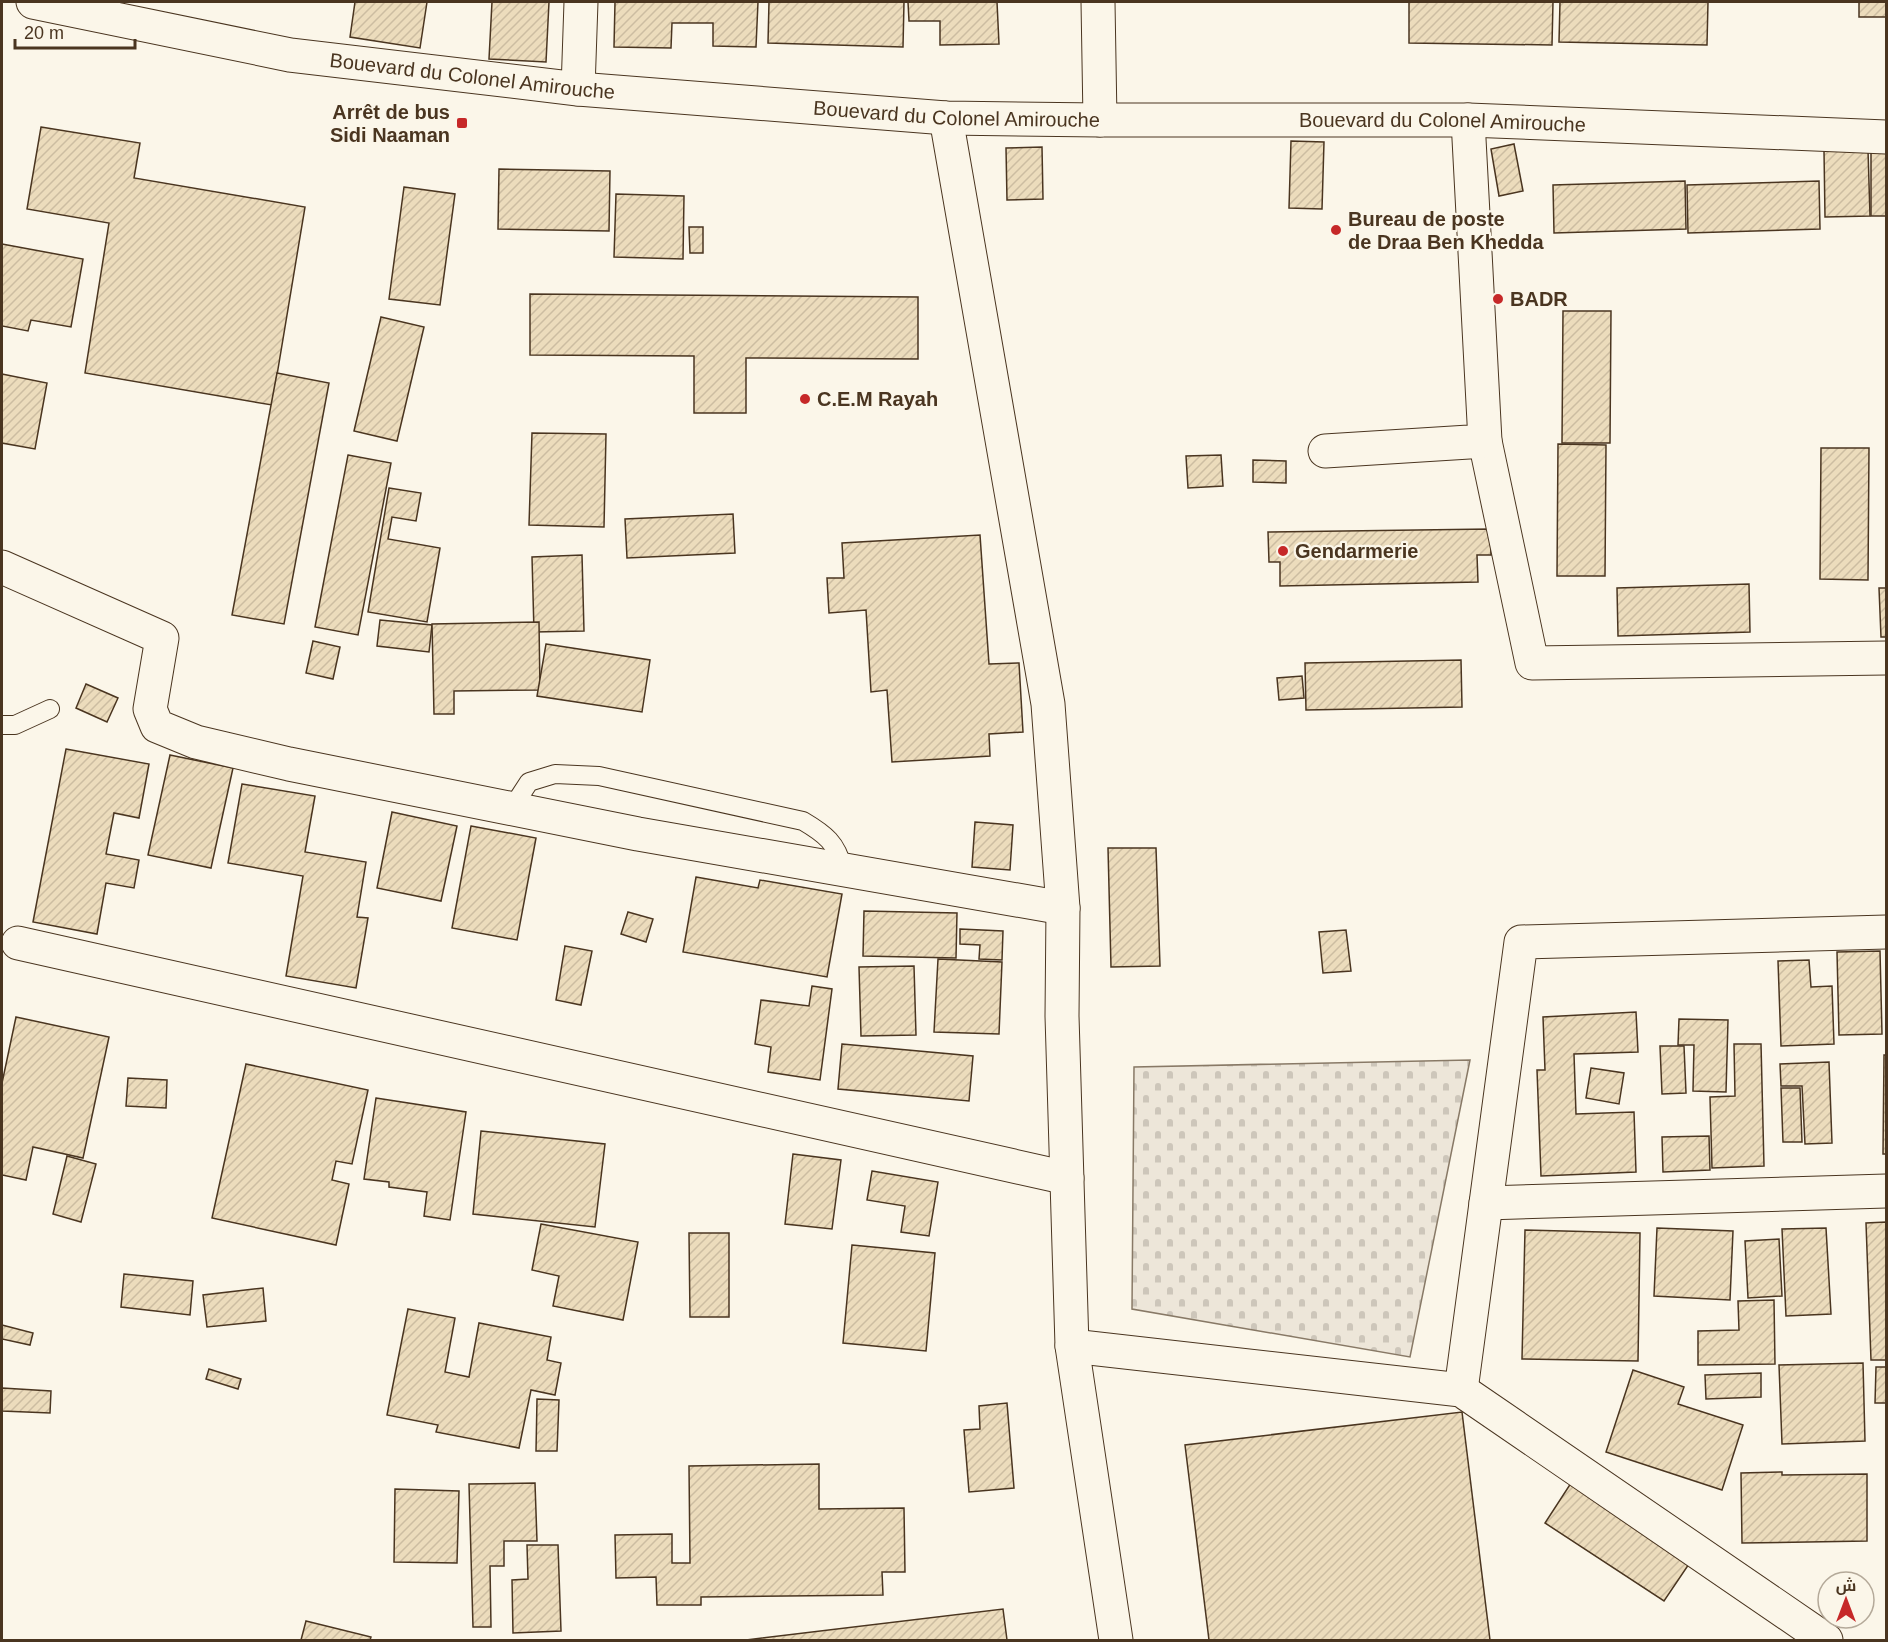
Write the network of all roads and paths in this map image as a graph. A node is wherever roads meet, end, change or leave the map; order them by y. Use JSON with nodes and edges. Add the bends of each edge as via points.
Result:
{"nodes":[{"id":1,"x":33,"y":2,"type":"edge"},
{"id":2,"x":581,"y":2,"type":"edge"},
{"id":3,"x":1098,"y":2,"type":"edge"},
{"id":4,"x":578,"y":89,"type":"junction"},
{"id":5,"x":946,"y":118,"type":"junction"},
{"id":6,"x":1100,"y":120,"type":"junction"},
{"id":7,"x":1468,"y":120,"type":"junction"},
{"id":8,"x":1887,"y":137,"type":"edge"},
{"id":9,"x":1485,"y":441,"type":"junction"},
{"id":10,"x":1325,"y":451,"type":"dead end"},
{"id":11,"x":2,"y":567,"type":"edge"},
{"id":12,"x":1887,"y":658,"type":"edge"},
{"id":13,"x":50,"y":709,"type":"dead end"},
{"id":14,"x":2,"y":725,"type":"edge"},
{"id":15,"x":512,"y":808,"type":"junction"},
{"id":16,"x":843,"y":869,"type":"junction"},
{"id":17,"x":1063,"y":908,"type":"junction"},
{"id":18,"x":1887,"y":932,"type":"edge"},
{"id":19,"x":18,"y":943,"type":"dead end"},
{"id":20,"x":1067,"y":1178,"type":"junction"},
{"id":21,"x":1887,"y":1191,"type":"edge"},
{"id":22,"x":1486,"y":1203,"type":"junction"},
{"id":23,"x":1072,"y":1346,"type":"junction"},
{"id":24,"x":1461,"y":1390,"type":"junction"},
{"id":25,"x":1116,"y":1641,"type":"edge"},
{"id":26,"x":1826,"y":1641,"type":"edge"}],
"edges":[{"from":1,"to":4,"type":"street","name":"Bouevard du Colonel Amirouche","via":[[290,55]]},
{"from":2,"to":4,"type":"street"},
{"from":3,"to":6,"type":"street"},
{"from":4,"to":5,"type":"street","name":"Bouevard du Colonel Amirouche"},
{"from":5,"to":6,"type":"street","name":"Bouevard du Colonel Amirouche"},
{"from":5,"to":17,"type":"street","via":[[1048,704]]},
{"from":6,"to":7,"type":"street","name":"Bouevard du Colonel Amirouche"},
{"from":7,"to":8,"type":"street","name":"Bouevard du Colonel Amirouche"},
{"from":7,"to":9,"type":"street"},
{"from":9,"to":10,"type":"street"},
{"from":9,"to":12,"type":"street","via":[[1532,663]]},
{"from":11,"to":15,"type":"street","via":[[162,638],[150,709],[157,726],[196,742],[289,764]]},
{"from":13,"to":14,"type":"lane","via":[[15,725]]},
{"from":15,"to":16,"type":"street"},
{"from":15,"to":16,"type":"lane","via":[[529,782],[555,774],[599,776],[803,821],[825,834],[840,856]]},
{"from":16,"to":17,"type":"street"},
{"from":17,"to":20,"type":"street"},
{"from":18,"to":22,"type":"street","via":[[1521,942]]},
{"from":19,"to":20,"type":"street"},
{"from":20,"to":23,"type":"street"},
{"from":21,"to":22,"type":"street"},
{"from":22,"to":24,"type":"street"},
{"from":23,"to":24,"type":"street"},
{"from":23,"to":25,"type":"street"},
{"from":24,"to":26,"type":"street"}]}
